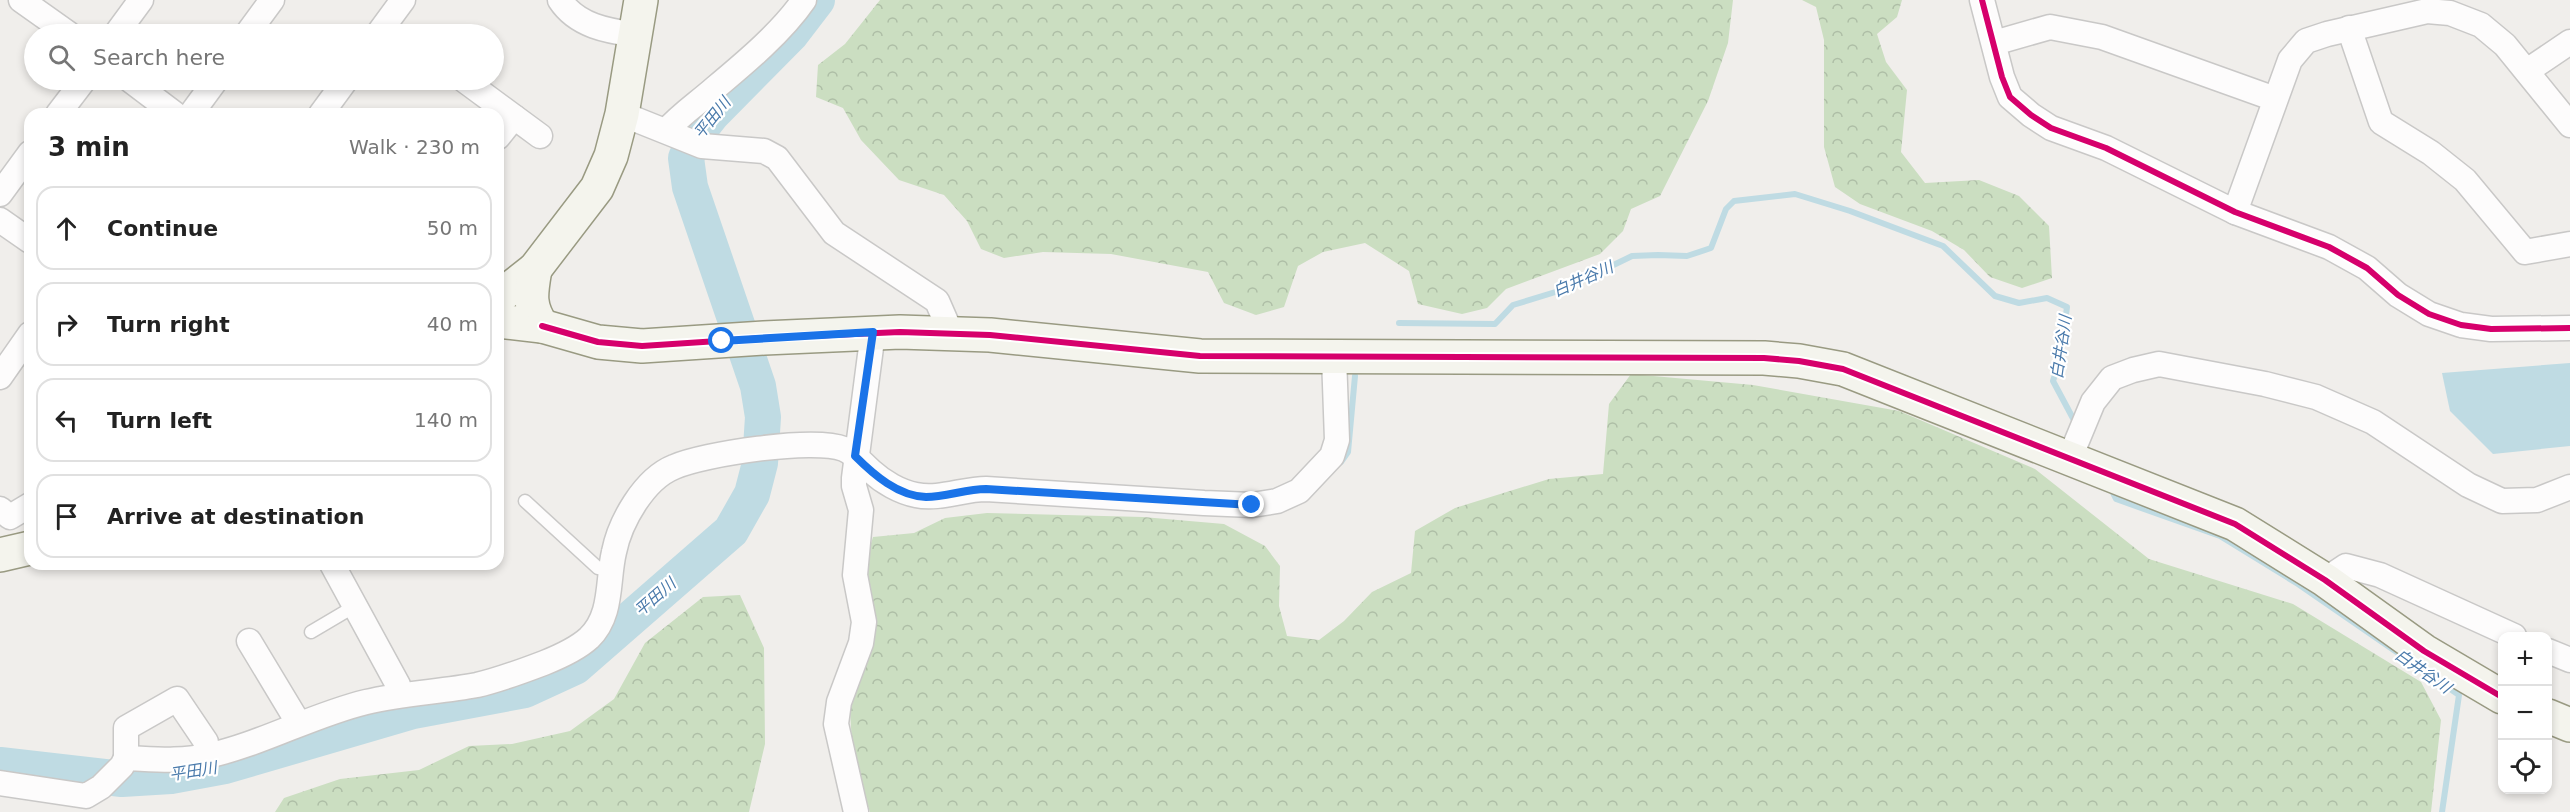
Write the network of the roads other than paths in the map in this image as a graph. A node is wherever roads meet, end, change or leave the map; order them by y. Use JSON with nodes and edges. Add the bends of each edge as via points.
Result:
{"nodes":[{"id":1,"x":21,"y":0,"type":"edge"},
{"id":2,"x":141,"y":0,"type":"edge"},
{"id":3,"x":272,"y":0,"type":"edge"},
{"id":4,"x":403,"y":0,"type":"edge"},
{"id":5,"x":560,"y":0,"type":"edge"},
{"id":6,"x":641,"y":0,"type":"edge"},
{"id":7,"x":804,"y":0,"type":"edge"},
{"id":8,"x":1982,"y":0,"type":"edge"},
{"id":9,"x":55,"y":24,"type":"edge"},
{"id":10,"x":123,"y":24,"type":"edge"},
{"id":11,"x":255,"y":24,"type":"edge"},
{"id":12,"x":392,"y":24,"type":"edge"},
{"id":13,"x":2349,"y":28,"type":"junction"},
{"id":14,"x":636,"y":35,"type":"junction"},
{"id":15,"x":2570,"y":42,"type":"edge"},
{"id":16,"x":1994,"y":43,"type":"junction"},
{"id":17,"x":2527,"y":71,"type":"junction"},
{"id":18,"x":76,"y":90,"type":"edge"},
{"id":19,"x":143,"y":90,"type":"edge"},
{"id":20,"x":209,"y":90,"type":"edge"},
{"id":21,"x":340,"y":90,"type":"edge"},
{"id":22,"x":478,"y":90,"type":"edge"},
{"id":23,"x":2275,"y":99,"type":"junction"},
{"id":24,"x":63,"y":108,"type":"edge"},
{"id":25,"x":167,"y":108,"type":"edge"},
{"id":26,"x":195,"y":108,"type":"edge"},
{"id":27,"x":332,"y":108,"type":"edge"},
{"id":28,"x":502,"y":108,"type":"edge"},
{"id":29,"x":504,"y":110,"type":"edge"},
{"id":30,"x":622,"y":114,"type":"junction"},
{"id":31,"x":514,"y":117,"type":"junction"},
{"id":32,"x":2570,"y":125,"type":"edge"},
{"id":33,"x":504,"y":130,"type":"edge"},
{"id":34,"x":540,"y":136,"type":"dead end"},
{"id":35,"x":684,"y":139,"type":"junction"},
{"id":36,"x":24,"y":161,"type":"edge"},
{"id":37,"x":0,"y":194,"type":"edge"},
{"id":38,"x":2235,"y":212,"type":"junction"},
{"id":39,"x":0,"y":220,"type":"edge"},
{"id":40,"x":24,"y":237,"type":"edge"},
{"id":41,"x":2570,"y":244,"type":"edge"},
{"id":42,"x":535,"y":269,"type":"junction"},
{"id":43,"x":504,"y":293,"type":"edge"},
{"id":44,"x":504,"y":322,"type":"edge"},
{"id":45,"x":542,"y":326,"type":"junction"},
{"id":46,"x":2570,"y":328,"type":"edge"},
{"id":47,"x":873,"y":332,"type":"junction"},
{"id":48,"x":951,"y":333,"type":"junction"},
{"id":49,"x":24,"y":343,"type":"edge"},
{"id":50,"x":1334,"y":357,"type":"junction"},
{"id":51,"x":0,"y":377,"type":"edge"},
{"id":52,"x":855,"y":456,"type":"junction"},
{"id":53,"x":2069,"y":460,"type":"junction"},
{"id":54,"x":2570,"y":487,"type":"edge"},
{"id":55,"x":525,"y":501,"type":"dead end"},
{"id":56,"x":0,"y":509,"type":"edge"},
{"id":57,"x":24,"y":509,"type":"edge"},
{"id":58,"x":24,"y":549,"type":"edge"},
{"id":59,"x":0,"y":555,"type":"edge"},
{"id":60,"x":335,"y":570,"type":"edge"},
{"id":61,"x":612,"y":570,"type":"junction"},
{"id":62,"x":2325,"y":580,"type":"junction"},
{"id":63,"x":355,"y":606,"type":"junction"},
{"id":64,"x":311,"y":632,"type":"dead end"},
{"id":65,"x":2505,"y":632,"type":"edge"},
{"id":66,"x":249,"y":640,"type":"dead end"},
{"id":67,"x":2552,"y":653,"type":"edge"},
{"id":68,"x":2570,"y":660,"type":"edge"},
{"id":69,"x":400,"y":694,"type":"junction"},
{"id":70,"x":2498,"y":695,"type":"edge"},
{"id":71,"x":2552,"y":718,"type":"edge"},
{"id":72,"x":299,"y":724,"type":"junction"},
{"id":73,"x":2570,"y":725,"type":"edge"},
{"id":74,"x":205,"y":756,"type":"junction"},
{"id":75,"x":124,"y":762,"type":"junction"},
{"id":76,"x":0,"y":783,"type":"edge"},
{"id":77,"x":856,"y":812,"type":"edge"}],
"edges":[{"from":1,"to":9,"type":"street"},
{"from":2,"to":10,"type":"street"},
{"from":3,"to":11,"type":"street"},
{"from":4,"to":12,"type":"street"},
{"from":5,"to":14,"type":"street","via":[[581,21],[608,32]]},
{"from":6,"to":14,"type":"street"},
{"from":7,"to":35,"type":"street","via":[[757,51],[680,115]]},
{"from":8,"to":16,"type":"street"},
{"from":13,"to":17,"type":"street","via":[[2427,11],[2450,13],[2481,25]]},
{"from":13,"to":23,"type":"street","via":[[2306,41],[2290,60]]},
{"from":13,"to":41,"type":"street","via":[[2381,122],[2465,180],[2525,252]]},
{"from":14,"to":30,"type":"street"},
{"from":15,"to":17,"type":"street"},
{"from":16,"to":23,"type":"street","via":[[2050,27],[2082,32]]},
{"from":16,"to":38,"type":"street","via":[[2010,97],[2031,115]]},
{"from":17,"to":32,"type":"street"},
{"from":18,"to":24,"type":"street"},
{"from":19,"to":25,"type":"street"},
{"from":20,"to":26,"type":"street"},
{"from":21,"to":27,"type":"street"},
{"from":22,"to":28,"type":"street"},
{"from":23,"to":38,"type":"street"},
{"from":29,"to":31,"type":"street"},
{"from":30,"to":35,"type":"street"},
{"from":30,"to":42,"type":"street","via":[[611,156],[597,188]]},
{"from":31,"to":33,"type":"street"},
{"from":31,"to":34,"type":"street"},
{"from":35,"to":48,"type":"street","via":[[764,151],[777,158],[834,232],[937,301]]},
{"from":36,"to":37,"type":"street"},
{"from":38,"to":46,"type":"street","via":[[2329,247],[2367,268],[2398,295],[2440,318],[2491,329]]},
{"from":39,"to":40,"type":"street"},
{"from":42,"to":43,"type":"street"},
{"from":42,"to":45,"type":"street","via":[[531,297],[533,313]]},
{"from":44,"to":45,"type":"street"},
{"from":45,"to":47,"type":"street","via":[[598,342],[642,346]]},
{"from":47,"to":48,"type":"street"},
{"from":47,"to":52,"type":"street"},
{"from":48,"to":50,"type":"street","via":[[1200,356]]},
{"from":49,"to":51,"type":"street"},
{"from":50,"to":52,"type":"street","via":[[1336,440],[1332,456],[1299,490],[1277,501],[1252,505],[986,489],[927,497],[887,484]]},
{"from":50,"to":53,"type":"street","via":[[1581,356],[1799,361],[1843,369],[1882,383]]},
{"from":52,"to":61,"type":"street","via":[[826,444],[780,446],[692,460],[670,468],[633,508],[619,533]]},
{"from":52,"to":77,"type":"street","via":[[854,486],[861,510],[855,575],[864,622],[836,724]]},
{"from":53,"to":54,"type":"street","via":[[2093,402],[2112,378],[2158,364],[2316,397],[2373,422],[2468,485],[2502,501],[2537,500]]},
{"from":53,"to":62,"type":"street","via":[[2235,524]]},
{"from":55,"to":61,"type":"lane","via":[[598,568]]},
{"from":56,"to":57,"type":"street","via":[[10,517]]},
{"from":58,"to":59,"type":"street"},
{"from":60,"to":63,"type":"street"},
{"from":61,"to":69,"type":"street","via":[[608,604],[601,622],[589,638],[560,656],[478,684]]},
{"from":62,"to":65,"type":"street","via":[[2346,567],[2380,575]]},
{"from":62,"to":70,"type":"street","via":[[2424,651]]},
{"from":63,"to":64,"type":"lane"},
{"from":63,"to":69,"type":"street"},
{"from":66,"to":72,"type":"street"},
{"from":67,"to":68,"type":"street"},
{"from":69,"to":72,"type":"street"},
{"from":71,"to":73,"type":"street"},
{"from":72,"to":74,"type":"street","via":[[232,750]]},
{"from":74,"to":75,"type":"street"},
{"from":74,"to":75,"type":"street","via":[[206,742],[177,699],[126,728]]},
{"from":75,"to":76,"type":"street","via":[[101,787],[86,796]]}]}
